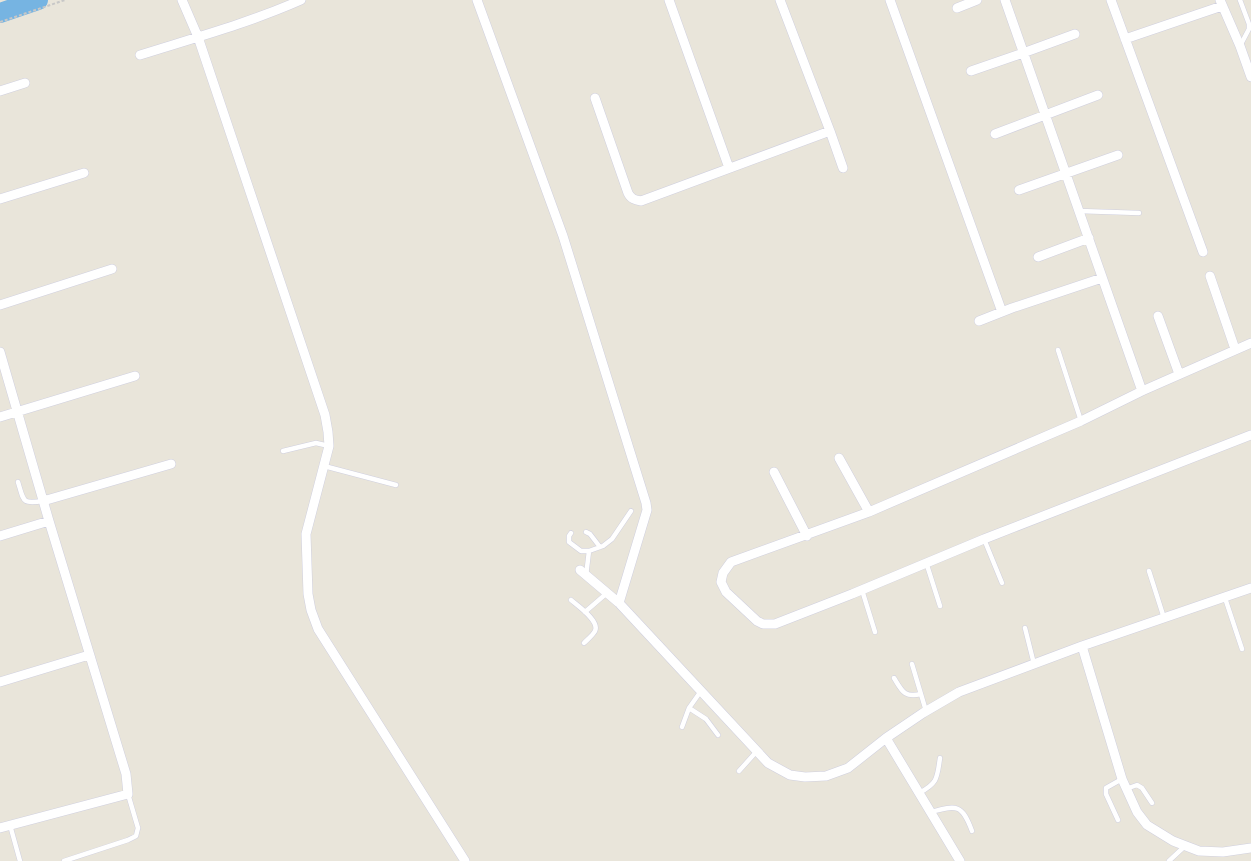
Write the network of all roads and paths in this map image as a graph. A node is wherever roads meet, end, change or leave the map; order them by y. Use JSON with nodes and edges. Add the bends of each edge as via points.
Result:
{"nodes":[{"id":1,"x":65,"y":0,"type":"edge"},
{"id":2,"x":182,"y":0,"type":"edge"},
{"id":3,"x":301,"y":0,"type":"edge"},
{"id":4,"x":477,"y":0,"type":"edge"},
{"id":5,"x":669,"y":0,"type":"edge"},
{"id":6,"x":780,"y":0,"type":"edge"},
{"id":7,"x":890,"y":0,"type":"edge"},
{"id":8,"x":977,"y":0,"type":"edge"},
{"id":9,"x":1005,"y":0,"type":"edge"},
{"id":10,"x":1111,"y":0,"type":"edge"},
{"id":11,"x":1240,"y":0,"type":"edge"},
{"id":12,"x":1221,"y":3,"type":"edge"},
{"id":13,"x":957,"y":8,"type":"dead end"},
{"id":14,"x":0,"y":22,"type":"edge"},
{"id":15,"x":1075,"y":34,"type":"dead end"},
{"id":16,"x":198,"y":37,"type":"junction"},
{"id":17,"x":1125,"y":39,"type":"junction"},
{"id":18,"x":1240,"y":46,"type":"junction"},
{"id":19,"x":1023,"y":53,"type":"junction"},
{"id":20,"x":140,"y":55,"type":"dead end"},
{"id":21,"x":971,"y":70,"type":"dead end"},
{"id":22,"x":1251,"y":77,"type":"edge"},
{"id":23,"x":25,"y":83,"type":"dead end"},
{"id":24,"x":0,"y":91,"type":"edge"},
{"id":25,"x":1098,"y":95,"type":"dead end"},
{"id":26,"x":595,"y":98,"type":"dead end"},
{"id":27,"x":1045,"y":116,"type":"junction"},
{"id":28,"x":830,"y":131,"type":"junction"},
{"id":29,"x":995,"y":134,"type":"dead end"},
{"id":30,"x":1118,"y":156,"type":"dead end"},
{"id":31,"x":729,"y":168,"type":"junction"},
{"id":32,"x":843,"y":168,"type":"dead end"},
{"id":33,"x":84,"y":173,"type":"dead end"},
{"id":34,"x":1066,"y":174,"type":"junction"},
{"id":35,"x":1019,"y":190,"type":"dead end"},
{"id":36,"x":0,"y":198,"type":"edge"},
{"id":37,"x":1079,"y":211,"type":"junction"},
{"id":38,"x":1140,"y":213,"type":"dead end"},
{"id":39,"x":1088,"y":238,"type":"junction"},
{"id":40,"x":1203,"y":252,"type":"dead end"},
{"id":41,"x":1038,"y":257,"type":"dead end"},
{"id":42,"x":112,"y":269,"type":"dead end"},
{"id":43,"x":1210,"y":276,"type":"dead end"},
{"id":44,"x":1102,"y":278,"type":"junction"},
{"id":45,"x":0,"y":305,"type":"edge"},
{"id":46,"x":1002,"y":312,"type":"junction"},
{"id":47,"x":1158,"y":316,"type":"dead end"},
{"id":48,"x":978,"y":321,"type":"dead end"},
{"id":49,"x":1250,"y":346,"type":"edge"},
{"id":50,"x":1058,"y":350,"type":"dead end"},
{"id":51,"x":1235,"y":350,"type":"junction"},
{"id":52,"x":0,"y":352,"type":"edge"},
{"id":53,"x":1179,"y":374,"type":"junction"},
{"id":54,"x":135,"y":376,"type":"dead end"},
{"id":55,"x":1142,"y":391,"type":"junction"},
{"id":56,"x":18,"y":412,"type":"junction"},
{"id":57,"x":0,"y":418,"type":"edge"},
{"id":58,"x":1081,"y":421,"type":"junction"},
{"id":59,"x":1251,"y":435,"type":"edge"},
{"id":60,"x":329,"y":446,"type":"junction"},
{"id":61,"x":283,"y":451,"type":"dead end"},
{"id":62,"x":839,"y":458,"type":"dead end"},
{"id":63,"x":171,"y":464,"type":"dead end"},
{"id":64,"x":324,"y":466,"type":"junction"},
{"id":65,"x":774,"y":472,"type":"dead end"},
{"id":66,"x":18,"y":482,"type":"dead end"},
{"id":67,"x":396,"y":485,"type":"dead end"},
{"id":68,"x":43,"y":501,"type":"junction"},
{"id":69,"x":632,"y":511,"type":"dead end"},
{"id":70,"x":869,"y":512,"type":"junction"},
{"id":71,"x":49,"y":521,"type":"junction"},
{"id":72,"x":586,"y":532,"type":"dead end"},
{"id":73,"x":571,"y":533,"type":"dead end"},
{"id":74,"x":0,"y":536,"type":"edge"},
{"id":75,"x":807,"y":536,"type":"junction"},
{"id":76,"x":984,"y":538,"type":"junction"},
{"id":77,"x":600,"y":547,"type":"junction"},
{"id":78,"x":588,"y":551,"type":"junction"},
{"id":79,"x":926,"y":562,"type":"junction"},
{"id":80,"x":1149,"y":571,"type":"dead end"},
{"id":81,"x":583,"y":573,"type":"joint"},
{"id":82,"x":1002,"y":583,"type":"dead end"},
{"id":83,"x":1251,"y":588,"type":"edge"},
{"id":84,"x":862,"y":590,"type":"junction"},
{"id":85,"x":607,"y":593,"type":"junction"},
{"id":86,"x":1225,"y":598,"type":"junction"},
{"id":87,"x":571,"y":600,"type":"dead end"},
{"id":88,"x":619,"y":603,"type":"junction"},
{"id":89,"x":940,"y":606,"type":"dead end"},
{"id":90,"x":585,"y":612,"type":"junction"},
{"id":91,"x":1164,"y":618,"type":"junction"},
{"id":92,"x":1025,"y":628,"type":"dead end"},
{"id":93,"x":875,"y":632,"type":"dead end"},
{"id":94,"x":584,"y":643,"type":"dead end"},
{"id":95,"x":1082,"y":646,"type":"junction"},
{"id":96,"x":1242,"y":649,"type":"dead end"},
{"id":97,"x":89,"y":654,"type":"junction"},
{"id":98,"x":912,"y":664,"type":"dead end"},
{"id":99,"x":1034,"y":664,"type":"junction"},
{"id":100,"x":894,"y":678,"type":"dead end"},
{"id":101,"x":0,"y":682,"type":"edge"},
{"id":102,"x":701,"y":691,"type":"junction"},
{"id":103,"x":921,"y":694,"type":"junction"},
{"id":104,"x":689,"y":708,"type":"junction"},
{"id":105,"x":926,"y":711,"type":"junction"},
{"id":106,"x":682,"y":727,"type":"dead end"},
{"id":107,"x":718,"y":735,"type":"dead end"},
{"id":108,"x":886,"y":738,"type":"junction"},
{"id":109,"x":757,"y":751,"type":"junction"},
{"id":110,"x":940,"y":758,"type":"dead end"},
{"id":111,"x":739,"y":770,"type":"dead end"},
{"id":112,"x":1122,"y":779,"type":"junction"},
{"id":113,"x":1126,"y":789,"type":"junction"},
{"id":114,"x":919,"y":793,"type":"junction"},
{"id":115,"x":128,"y":794,"type":"junction"},
{"id":116,"x":1152,"y":803,"type":"dead end"},
{"id":117,"x":931,"y":812,"type":"junction"},
{"id":118,"x":1118,"y":820,"type":"dead end"},
{"id":119,"x":10,"y":825,"type":"junction"},
{"id":120,"x":0,"y":828,"type":"edge"},
{"id":121,"x":972,"y":831,"type":"dead end"},
{"id":122,"x":1185,"y":846,"type":"junction"},
{"id":123,"x":1251,"y":848,"type":"edge"},
{"id":124,"x":958,"y":860,"type":"edge"},
{"id":125,"x":20,"y":861,"type":"edge"},
{"id":126,"x":64,"y":861,"type":"edge"},
{"id":127,"x":465,"y":861,"type":"edge"},
{"id":128,"x":1169,"y":861,"type":"edge"}],
"edges":[{"from":1,"to":14,"type":"path"},
{"from":2,"to":16,"type":"street"},
{"from":3,"to":16,"type":"street"},
{"from":4,"to":88,"type":"street","via":[[563,236],[646,503],[647,510]]},
{"from":5,"to":31,"type":"street"},
{"from":6,"to":28,"type":"street"},
{"from":7,"to":46,"type":"street"},
{"from":8,"to":13,"type":"street"},
{"from":9,"to":19,"type":"street"},
{"from":10,"to":17,"type":"street"},
{"from":11,"to":18,"type":"lane","via":[[1249,24]]},
{"from":12,"to":17,"type":"street"},
{"from":12,"to":18,"type":"street"},
{"from":15,"to":19,"type":"street"},
{"from":16,"to":20,"type":"street"},
{"from":16,"to":60,"type":"street","via":[[325,415]]},
{"from":17,"to":40,"type":"street"},
{"from":18,"to":22,"type":"street"},
{"from":19,"to":21,"type":"street"},
{"from":19,"to":27,"type":"street"},
{"from":23,"to":24,"type":"street"},
{"from":25,"to":27,"type":"street"},
{"from":26,"to":31,"type":"street","via":[[630,198],[641,201]]},
{"from":27,"to":29,"type":"street"},
{"from":27,"to":34,"type":"street"},
{"from":28,"to":31,"type":"street"},
{"from":28,"to":32,"type":"street"},
{"from":30,"to":34,"type":"street"},
{"from":33,"to":36,"type":"street"},
{"from":34,"to":35,"type":"street"},
{"from":34,"to":37,"type":"street"},
{"from":37,"to":38,"type":"lane"},
{"from":37,"to":39,"type":"street"},
{"from":39,"to":41,"type":"street"},
{"from":39,"to":44,"type":"street"},
{"from":42,"to":45,"type":"street"},
{"from":43,"to":51,"type":"street"},
{"from":44,"to":46,"type":"street"},
{"from":44,"to":55,"type":"street"},
{"from":46,"to":48,"type":"street"},
{"from":47,"to":53,"type":"street"},
{"from":49,"to":51,"type":"street"},
{"from":50,"to":58,"type":"lane"},
{"from":51,"to":53,"type":"street"},
{"from":52,"to":56,"type":"street"},
{"from":53,"to":55,"type":"street"},
{"from":54,"to":56,"type":"street"},
{"from":55,"to":58,"type":"street"},
{"from":56,"to":57,"type":"street"},
{"from":56,"to":68,"type":"street"},
{"from":58,"to":70,"type":"street"},
{"from":59,"to":76,"type":"street"},
{"from":60,"to":61,"type":"lane","via":[[316,443]]},
{"from":60,"to":64,"type":"street"},
{"from":62,"to":70,"type":"street"},
{"from":63,"to":68,"type":"street"},
{"from":64,"to":67,"type":"lane"},
{"from":64,"to":127,"type":"street","via":[[306,534],[311,610],[318,629]]},
{"from":65,"to":75,"type":"street"},
{"from":66,"to":68,"type":"lane","via":[[22,497],[26,501]]},
{"from":68,"to":71,"type":"street"},
{"from":69,"to":77,"type":"lane","via":[[612,539]]},
{"from":70,"to":75,"type":"street"},
{"from":71,"to":74,"type":"street"},
{"from":71,"to":97,"type":"street"},
{"from":72,"to":77,"type":"lane"},
{"from":73,"to":78,"type":"lane","via":[[569,542],[581,551]]},
{"from":75,"to":84,"type":"street","via":[[731,562],[721,578],[722,586],[757,621],[766,624],[780,622]]},
{"from":76,"to":79,"type":"street"},
{"from":76,"to":82,"type":"lane"},
{"from":77,"to":78,"type":"lane"},
{"from":78,"to":81,"type":"lane"},
{"from":79,"to":84,"type":"street"},
{"from":79,"to":89,"type":"lane"},
{"from":80,"to":91,"type":"lane"},
{"from":81,"to":85,"type":"street"},
{"from":83,"to":86,"type":"street"},
{"from":84,"to":93,"type":"lane"},
{"from":85,"to":88,"type":"street"},
{"from":85,"to":90,"type":"lane"},
{"from":86,"to":91,"type":"street"},
{"from":86,"to":96,"type":"lane"},
{"from":87,"to":90,"type":"lane"},
{"from":88,"to":102,"type":"street"},
{"from":90,"to":94,"type":"lane","via":[[593,620],[596,630]]},
{"from":91,"to":95,"type":"street"},
{"from":92,"to":99,"type":"lane"},
{"from":95,"to":99,"type":"street"},
{"from":95,"to":112,"type":"street"},
{"from":97,"to":101,"type":"street"},
{"from":97,"to":115,"type":"street","via":[[126,774]]},
{"from":98,"to":103,"type":"lane"},
{"from":99,"to":105,"type":"street","via":[[959,692]]},
{"from":100,"to":103,"type":"lane","via":[[908,696]]},
{"from":102,"to":104,"type":"lane"},
{"from":102,"to":109,"type":"street"},
{"from":103,"to":105,"type":"lane"},
{"from":104,"to":106,"type":"lane"},
{"from":104,"to":107,"type":"lane","via":[[706,719]]},
{"from":105,"to":108,"type":"street"},
{"from":108,"to":109,"type":"street","via":[[848,768],[826,776],[805,777],[790,774],[768,763]]},
{"from":108,"to":114,"type":"street"},
{"from":109,"to":111,"type":"lane"},
{"from":110,"to":114,"type":"lane","via":[[938,777],[929,788]]},
{"from":112,"to":113,"type":"street"},
{"from":112,"to":118,"type":"lane","via":[[1106,788],[1106,794]]},
{"from":113,"to":116,"type":"lane","via":[[1138,785]]},
{"from":113,"to":122,"type":"street","via":[[1137,812],[1147,825]]},
{"from":114,"to":117,"type":"street"},
{"from":115,"to":119,"type":"street"},
{"from":115,"to":126,"type":"lane","via":[[138,828],[136,836]]},
{"from":117,"to":121,"type":"lane","via":[[950,807],[957,808],[967,817]]},
{"from":117,"to":124,"type":"street"},
{"from":119,"to":120,"type":"street"},
{"from":119,"to":125,"type":"lane"},
{"from":122,"to":123,"type":"street","via":[[1199,851],[1223,852]]},
{"from":122,"to":128,"type":"lane"}]}
